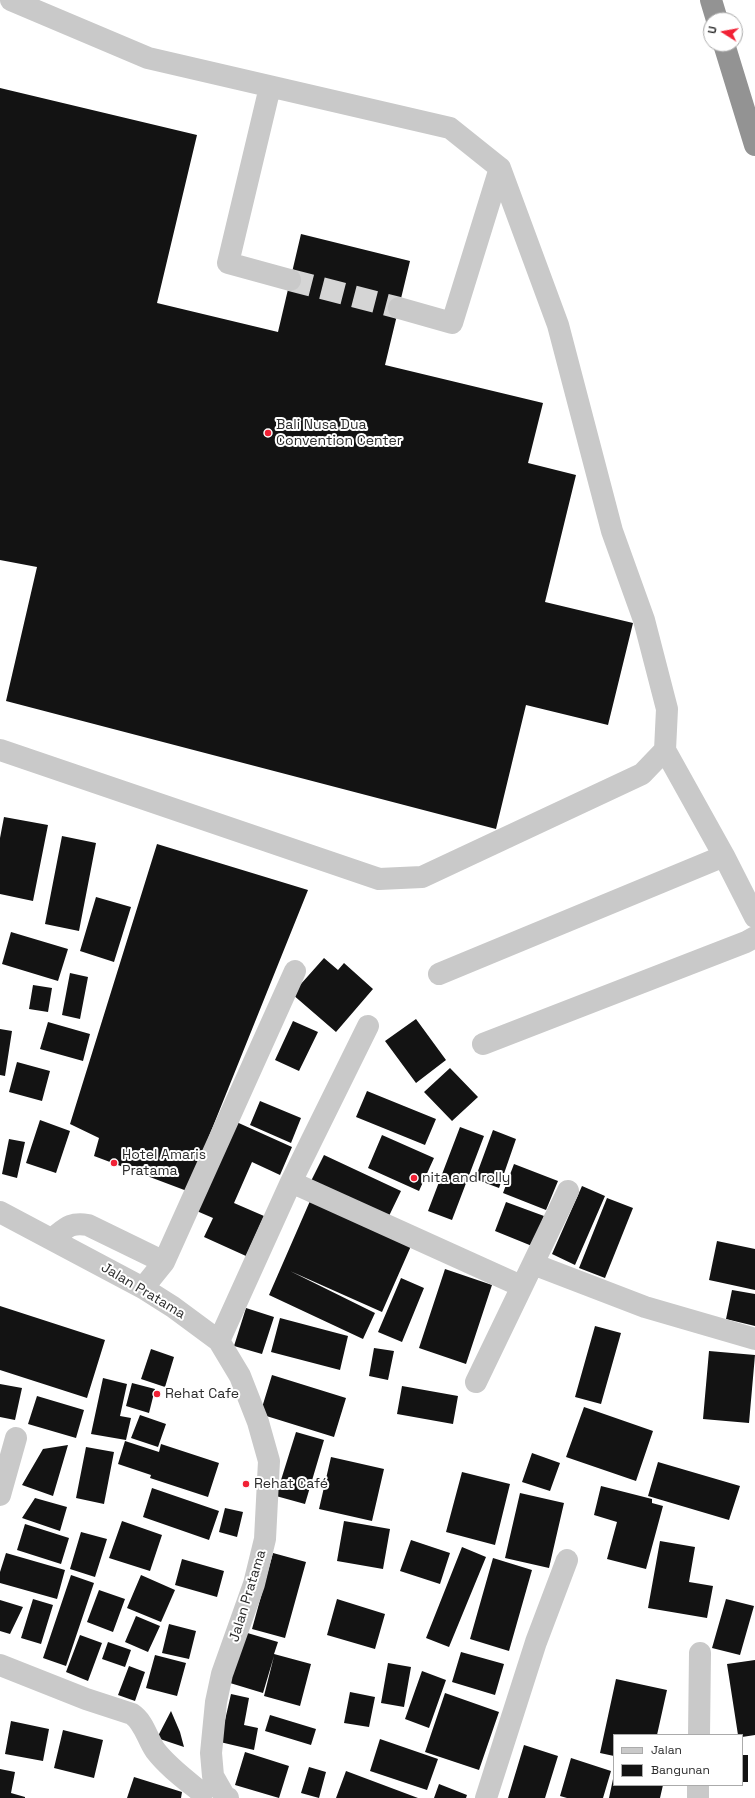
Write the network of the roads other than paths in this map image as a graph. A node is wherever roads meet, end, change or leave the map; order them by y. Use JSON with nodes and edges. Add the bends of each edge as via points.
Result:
{"nodes":[{"id":1,"x":11,"y":0,"type":"edge"},
{"id":2,"x":711,"y":0,"type":"edge"},
{"id":3,"x":715,"y":12,"type":"edge"},
{"id":4,"x":726,"y":52,"type":"edge"},
{"id":5,"x":270,"y":87,"type":"junction"},
{"id":6,"x":755,"y":145,"type":"edge"},
{"id":7,"x":500,"y":168,"type":"junction"},
{"id":8,"x":290,"y":280,"type":"tunnel mouth"},
{"id":9,"x":399,"y":308,"type":"tunnel mouth"},
{"id":10,"x":0,"y":750,"type":"edge"},
{"id":11,"x":665,"y":750,"type":"junction"},
{"id":12,"x":724,"y":856,"type":"junction"},
{"id":13,"x":755,"y":917,"type":"edge"},
{"id":14,"x":755,"y":937,"type":"edge"},
{"id":15,"x":295,"y":971,"type":"dead end"},
{"id":16,"x":439,"y":974,"type":"dead end"},
{"id":17,"x":368,"y":1026,"type":"dead end"},
{"id":18,"x":483,"y":1044,"type":"dead end"},
{"id":19,"x":291,"y":1182,"type":"junction"},
{"id":20,"x":568,"y":1191,"type":"dead end"},
{"id":21,"x":0,"y":1212,"type":"edge"},
{"id":22,"x":52,"y":1239,"type":"junction"},
{"id":23,"x":164,"y":1262,"type":"junction"},
{"id":24,"x":533,"y":1264,"type":"junction"},
{"id":25,"x":521,"y":1286,"type":"junction"},
{"id":26,"x":143,"y":1288,"type":"junction"},
{"id":27,"x":755,"y":1339,"type":"edge"},
{"id":28,"x":220,"y":1341,"type":"junction"},
{"id":29,"x":476,"y":1382,"type":"dead end"},
{"id":30,"x":16,"y":1438,"type":"dead end"},
{"id":31,"x":0,"y":1494,"type":"edge"},
{"id":32,"x":567,"y":1560,"type":"dead end"},
{"id":33,"x":700,"y":1653,"type":"dead end"},
{"id":34,"x":0,"y":1666,"type":"edge"},
{"id":35,"x":699,"y":1734,"type":"edge"},
{"id":36,"x":698,"y":1786,"type":"edge"},
{"id":37,"x":205,"y":1789,"type":"edge"},
{"id":38,"x":228,"y":1798,"type":"edge"},
{"id":39,"x":486,"y":1798,"type":"edge"},
{"id":40,"x":698,"y":1798,"type":"edge"}],
"edges":[{"from":1,"to":5,"type":"street","via":[[148,58]]},
{"from":2,"to":3,"type":"highway"},
{"from":4,"to":6,"type":"highway"},
{"from":5,"to":7,"type":"street","via":[[450,128]]},
{"from":5,"to":8,"type":"street","via":[[228,263]]},
{"from":7,"to":9,"type":"street","via":[[452,323]]},
{"from":7,"to":11,"type":"street","via":[[558,325],[612,531],[644,620],[667,709]]},
{"from":10,"to":11,"type":"street","via":[[379,880],[422,877],[642,774]]},
{"from":11,"to":12,"type":"street"},
{"from":12,"to":13,"type":"street"},
{"from":12,"to":16,"type":"street"},
{"from":14,"to":18,"type":"street"},
{"from":15,"to":23,"type":"street"},
{"from":17,"to":19,"type":"street"},
{"from":19,"to":25,"type":"street"},
{"from":19,"to":28,"type":"street"},
{"from":20,"to":24,"type":"street"},
{"from":21,"to":22,"type":"street","name":"Jalan Pratama"},
{"from":22,"to":23,"type":"street","via":[[70,1225],[88,1225]]},
{"from":22,"to":26,"type":"street","name":"Jalan Pratama"},
{"from":23,"to":26,"type":"street"},
{"from":24,"to":25,"type":"street"},
{"from":24,"to":27,"type":"street","via":[[645,1307]]},
{"from":25,"to":29,"type":"street"},
{"from":26,"to":28,"type":"street","name":"Jalan Pratama"},
{"from":28,"to":37,"type":"street","name":"Jalan Pratama","via":[[242,1383],[258,1422],[269,1461],[265,1539],[254,1584],[222,1674]]},
{"from":30,"to":31,"type":"street"},
{"from":32,"to":39,"type":"street","via":[[536,1642]]},
{"from":33,"to":35,"type":"street"},
{"from":34,"to":37,"type":"street","via":[[137,1717],[156,1751],[175,1772]]},
{"from":36,"to":40,"type":"street"},
{"from":37,"to":38,"type":"street","name":"Jalan Pratama"}]}
